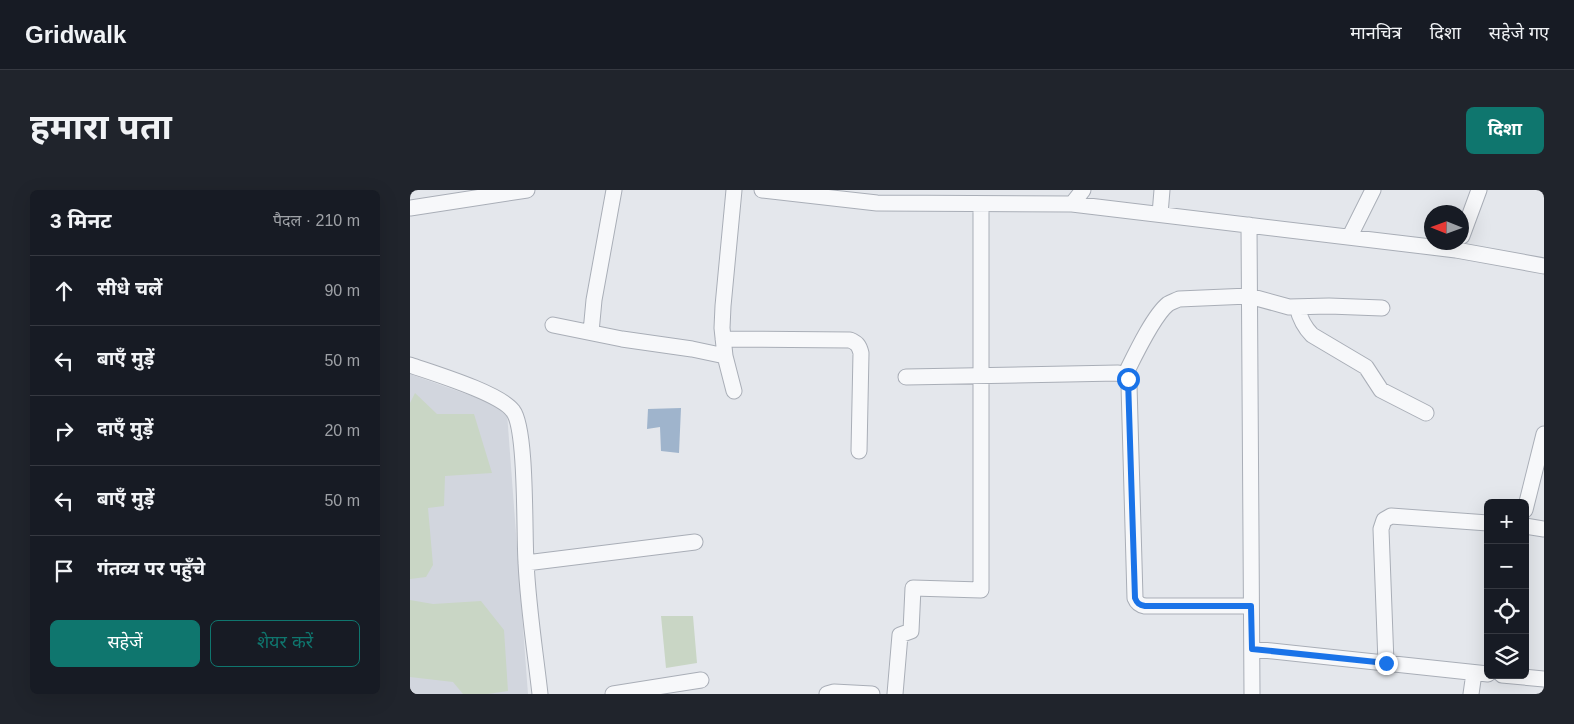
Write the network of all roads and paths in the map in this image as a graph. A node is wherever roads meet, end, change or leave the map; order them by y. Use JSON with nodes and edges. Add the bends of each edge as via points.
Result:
{"nodes":[{"id":1,"x":527,"y":190,"type":"edge"},
{"id":2,"x":614,"y":190,"type":"edge"},
{"id":3,"x":734,"y":190,"type":"edge"},
{"id":4,"x":762,"y":190,"type":"edge"},
{"id":5,"x":767,"y":190,"type":"edge"},
{"id":6,"x":1083,"y":190,"type":"edge"},
{"id":7,"x":1162,"y":190,"type":"edge"},
{"id":8,"x":1372,"y":190,"type":"edge"},
{"id":9,"x":1479,"y":190,"type":"edge"},
{"id":10,"x":981,"y":204,"type":"junction"},
{"id":11,"x":1072,"y":204,"type":"junction"},
{"id":12,"x":410,"y":208,"type":"edge"},
{"id":13,"x":1160,"y":214,"type":"junction"},
{"id":14,"x":1469,"y":216,"type":"edge"},
{"id":15,"x":1249,"y":224,"type":"junction"},
{"id":16,"x":1350,"y":236,"type":"junction"},
{"id":17,"x":1424,"y":241,"type":"edge"},
{"id":18,"x":1469,"y":246,"type":"edge"},
{"id":19,"x":1544,"y":266,"type":"edge"},
{"id":20,"x":1249,"y":296,"type":"junction"},
{"id":21,"x":1297,"y":307,"type":"junction"},
{"id":22,"x":1382,"y":308,"type":"dead end"},
{"id":23,"x":553,"y":325,"type":"dead end"},
{"id":24,"x":591,"y":332,"type":"junction"},
{"id":25,"x":723,"y":339,"type":"junction"},
{"id":26,"x":725,"y":356,"type":"junction"},
{"id":27,"x":410,"y":365,"type":"edge"},
{"id":28,"x":981,"y":375,"type":"junction"},
{"id":29,"x":1125,"y":375,"type":"junction"},
{"id":30,"x":906,"y":378,"type":"dead end"},
{"id":31,"x":734,"y":390,"type":"dead end"},
{"id":32,"x":1426,"y":413,"type":"dead end"},
{"id":33,"x":1544,"y":434,"type":"edge"},
{"id":34,"x":859,"y":451,"type":"dead end"},
{"id":35,"x":1528,"y":499,"type":"edge"},
{"id":36,"x":1484,"y":523,"type":"edge"},
{"id":37,"x":1529,"y":527,"type":"edge"},
{"id":38,"x":1544,"y":529,"type":"edge"},
{"id":39,"x":695,"y":542,"type":"dead end"},
{"id":40,"x":526,"y":563,"type":"junction"},
{"id":41,"x":1251,"y":606,"type":"junction"},
{"id":42,"x":1252,"y":649,"type":"junction"},
{"id":43,"x":1386,"y":663,"type":"junction"},
{"id":44,"x":1481,"y":673,"type":"edge"},
{"id":45,"x":1529,"y":678,"type":"edge"},
{"id":46,"x":1544,"y":679,"type":"edge"},
{"id":47,"x":701,"y":680,"type":"dead end"},
{"id":48,"x":540,"y":694,"type":"edge"},
{"id":49,"x":613,"y":694,"type":"edge"},
{"id":50,"x":827,"y":694,"type":"edge"},
{"id":51,"x":872,"y":694,"type":"edge"},
{"id":52,"x":895,"y":694,"type":"edge"},
{"id":53,"x":1252,"y":694,"type":"edge"},
{"id":54,"x":1471,"y":694,"type":"edge"}],
"edges":[{"from":1,"to":12,"type":"street"},
{"from":2,"to":24,"type":"street"},
{"from":3,"to":25,"type":"street"},
{"from":4,"to":5,"type":"street"},
{"from":5,"to":10,"type":"street","via":[[878,203]]},
{"from":6,"to":11,"type":"street"},
{"from":7,"to":13,"type":"street"},
{"from":8,"to":16,"type":"street"},
{"from":9,"to":14,"type":"street"},
{"from":10,"to":11,"type":"street"},
{"from":10,"to":28,"type":"street"},
{"from":11,"to":13,"type":"street"},
{"from":13,"to":15,"type":"street"},
{"from":15,"to":16,"type":"street"},
{"from":15,"to":20,"type":"street"},
{"from":16,"to":17,"type":"street"},
{"from":18,"to":19,"type":"street"},
{"from":20,"to":21,"type":"street"},
{"from":20,"to":29,"type":"street","via":[[1179,299],[1169,304],[1156,318]]},
{"from":20,"to":41,"type":"street"},
{"from":21,"to":22,"type":"street"},
{"from":21,"to":32,"type":"street","via":[[1300,318],[1312,335],[1366,367],[1381,390]]},
{"from":23,"to":24,"type":"street"},
{"from":24,"to":26,"type":"street"},
{"from":25,"to":26,"type":"street"},
{"from":25,"to":34,"type":"street","via":[[856,342],[861,353]]},
{"from":26,"to":31,"type":"street"},
{"from":27,"to":40,"type":"street","via":[[492,395],[514,412],[522,455]]},
{"from":28,"to":29,"type":"street"},
{"from":28,"to":30,"type":"street"},
{"from":28,"to":52,"type":"street","via":[[981,590],[913,588],[911,631],[900,635]]},
{"from":29,"to":41,"type":"street","via":[[1129,385],[1137,603],[1140,606]]},
{"from":33,"to":35,"type":"street"},
{"from":36,"to":43,"type":"street","via":[[1391,516],[1384,520],[1381,529]]},
{"from":37,"to":38,"type":"street"},
{"from":39,"to":40,"type":"street"},
{"from":40,"to":48,"type":"street"},
{"from":41,"to":42,"type":"street"},
{"from":42,"to":43,"type":"street"},
{"from":42,"to":53,"type":"street"},
{"from":43,"to":44,"type":"street"},
{"from":44,"to":54,"type":"street"},
{"from":45,"to":46,"type":"street"},
{"from":47,"to":49,"type":"street"},
{"from":50,"to":51,"type":"street"}]}
